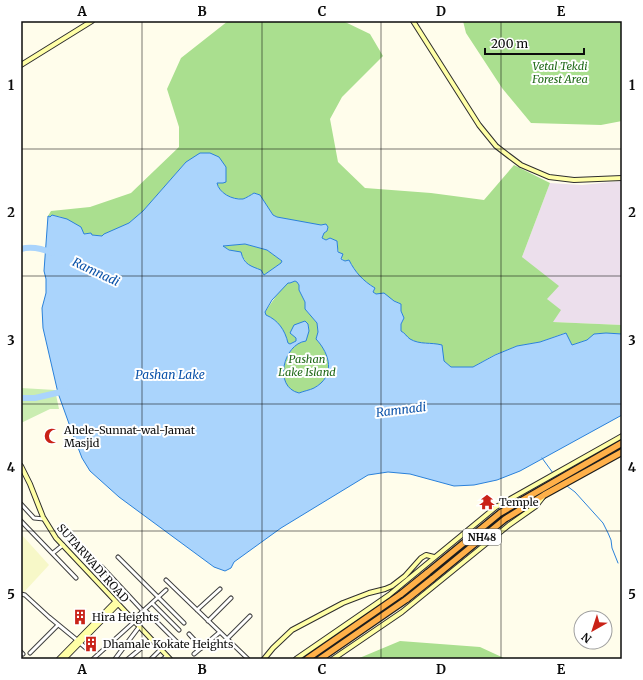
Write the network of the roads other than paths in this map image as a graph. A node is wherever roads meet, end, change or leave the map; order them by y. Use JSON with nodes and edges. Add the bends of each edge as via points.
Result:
{"nodes":[{"id":1,"x":92,"y":21,"type":"edge"},
{"id":2,"x":412,"y":21,"type":"edge"},
{"id":3,"x":21,"y":65,"type":"edge"},
{"id":4,"x":622,"y":178,"type":"edge"},
{"id":5,"x":622,"y":436,"type":"edge"},
{"id":6,"x":622,"y":443,"type":"edge"},
{"id":7,"x":622,"y":452,"type":"edge"},
{"id":8,"x":21,"y":466,"type":"edge"},
{"id":9,"x":566,"y":471,"type":"junction"},
{"id":10,"x":526,"y":494,"type":"junction"},
{"id":11,"x":544,"y":495,"type":"junction"},
{"id":12,"x":21,"y":504,"type":"edge"},
{"id":13,"x":44,"y":519,"type":"junction"},
{"id":14,"x":21,"y":521,"type":"edge"},
{"id":15,"x":63,"y":545,"type":"junction"},
{"id":16,"x":53,"y":553,"type":"junction"},
{"id":17,"x":118,"y":556,"type":"dead end"},
{"id":18,"x":434,"y":557,"type":"junction"},
{"id":19,"x":102,"y":567,"type":"dead end"},
{"id":20,"x":76,"y":578,"type":"dead end"},
{"id":21,"x":166,"y":580,"type":"dead end"},
{"id":22,"x":407,"y":581,"type":"junction"},
{"id":23,"x":220,"y":589,"type":"dead end"},
{"id":24,"x":166,"y":590,"type":"dead end"},
{"id":25,"x":376,"y":591,"type":"junction"},
{"id":26,"x":21,"y":594,"type":"edge"},
{"id":27,"x":159,"y":597,"type":"junction"},
{"id":28,"x":231,"y":598,"type":"dead end"},
{"id":29,"x":384,"y":598,"type":"junction"},
{"id":30,"x":420,"y":598,"type":"junction"},
{"id":31,"x":116,"y":603,"type":"junction"},
{"id":32,"x":152,"y":603,"type":"junction"},
{"id":33,"x":144,"y":610,"type":"junction"},
{"id":34,"x":197,"y":610,"type":"junction"},
{"id":35,"x":250,"y":616,"type":"dead end"},
{"id":36,"x":134,"y":621,"type":"junction"},
{"id":37,"x":208,"y":621,"type":"junction"},
{"id":38,"x":184,"y":623,"type":"dead end"},
{"id":39,"x":58,"y":625,"type":"junction"},
{"id":40,"x":139,"y":627,"type":"junction"},
{"id":41,"x":179,"y":630,"type":"dead end"},
{"id":42,"x":220,"y":632,"type":"junction"},
{"id":43,"x":189,"y":634,"type":"dead end"},
{"id":44,"x":227,"y":639,"type":"junction"},
{"id":45,"x":151,"y":640,"type":"junction"},
{"id":46,"x":176,"y":642,"type":"dead end"},
{"id":47,"x":77,"y":643,"type":"junction"},
{"id":48,"x":202,"y":648,"type":"junction"},
{"id":49,"x":87,"y":649,"type":"dead end"},
{"id":50,"x":160,"y":650,"type":"junction"},
{"id":51,"x":30,"y":653,"type":"dead end"},
{"id":52,"x":194,"y":654,"type":"dead end"},
{"id":53,"x":167,"y":658,"type":"edge"},
{"id":54,"x":59,"y":659,"type":"edge"},
{"id":55,"x":64,"y":659,"type":"edge"},
{"id":56,"x":93,"y":659,"type":"edge"},
{"id":57,"x":116,"y":659,"type":"edge"},
{"id":58,"x":128,"y":659,"type":"edge"},
{"id":59,"x":151,"y":659,"type":"edge"},
{"id":60,"x":248,"y":659,"type":"edge"},
{"id":61,"x":264,"y":659,"type":"edge"},
{"id":62,"x":296,"y":659,"type":"edge"},
{"id":63,"x":307,"y":659,"type":"edge"},
{"id":64,"x":320,"y":659,"type":"edge"},
{"id":65,"x":333,"y":659,"type":"edge"}],
"edges":[{"from":1,"to":3,"type":"street"},
{"from":2,"to":4,"type":"street","via":[[479,125],[496,146],[521,165],[549,177],[574,180]]},
{"from":5,"to":9,"type":"street"},
{"from":6,"to":9,"type":"highway","number":"NH48"},
{"from":7,"to":11,"type":"highway","number":"NH48"},
{"from":8,"to":13,"type":"street","name":"SUTARWADI ROAD"},
{"from":9,"to":10,"type":"highway","number":"NH48"},
{"from":10,"to":18,"type":"street","via":[[496,507]]},
{"from":10,"to":63,"type":"highway","number":"NH48","bridge":true,"via":[[402,594]]},
{"from":11,"to":30,"type":"street","via":[[536,506]]},
{"from":11,"to":64,"type":"highway","number":"NH48","bridge":true,"via":[[505,519],[407,599]]},
{"from":12,"to":13,"type":"street","via":[[34,518]]},
{"from":13,"to":15,"type":"street","name":"SUTARWADI ROAD"},
{"from":14,"to":16,"type":"street"},
{"from":15,"to":16,"type":"street"},
{"from":15,"to":31,"type":"street","name":"SUTARWADI ROAD"},
{"from":16,"to":20,"type":"street"},
{"from":17,"to":27,"type":"street"},
{"from":18,"to":22,"type":"street"},
{"from":18,"to":25,"type":"street","via":[[426,555],[396,583]]},
{"from":19,"to":33,"type":"street"},
{"from":21,"to":34,"type":"street"},
{"from":22,"to":29,"type":"street"},
{"from":22,"to":30,"type":"street"},
{"from":23,"to":34,"type":"street"},
{"from":24,"to":27,"type":"street"},
{"from":25,"to":29,"type":"street"},
{"from":25,"to":61,"type":"street","via":[[343,603],[292,630]]},
{"from":26,"to":39,"type":"street"},
{"from":27,"to":32,"type":"street"},
{"from":27,"to":38,"type":"street"},
{"from":28,"to":37,"type":"street"},
{"from":29,"to":62,"type":"street"},
{"from":30,"to":65,"type":"street"},
{"from":31,"to":36,"type":"street","name":"SUTARWADI ROAD"},
{"from":31,"to":47,"type":"street"},
{"from":32,"to":33,"type":"street"},
{"from":32,"to":41,"type":"street"},
{"from":33,"to":36,"type":"street"},
{"from":33,"to":46,"type":"street"},
{"from":34,"to":37,"type":"street"},
{"from":35,"to":44,"type":"street"},
{"from":36,"to":40,"type":"street","name":"SUTARWADI ROAD"},
{"from":36,"to":56,"type":"street"},
{"from":37,"to":42,"type":"street"},
{"from":39,"to":47,"type":"street"},
{"from":39,"to":51,"type":"street"},
{"from":40,"to":45,"type":"street","name":"SUTARWADI ROAD"},
{"from":40,"to":57,"type":"street"},
{"from":42,"to":44,"type":"street"},
{"from":42,"to":48,"type":"street"},
{"from":43,"to":48,"type":"street"},
{"from":44,"to":60,"type":"street"},
{"from":45,"to":50,"type":"street","name":"SUTARWADI ROAD"},
{"from":45,"to":58,"type":"street"},
{"from":47,"to":49,"type":"street"},
{"from":47,"to":54,"type":"street"},
{"from":47,"to":55,"type":"street"},
{"from":48,"to":52,"type":"street"},
{"from":50,"to":53,"type":"street","name":"SUTARWADI ROAD"},
{"from":50,"to":59,"type":"street"}]}
